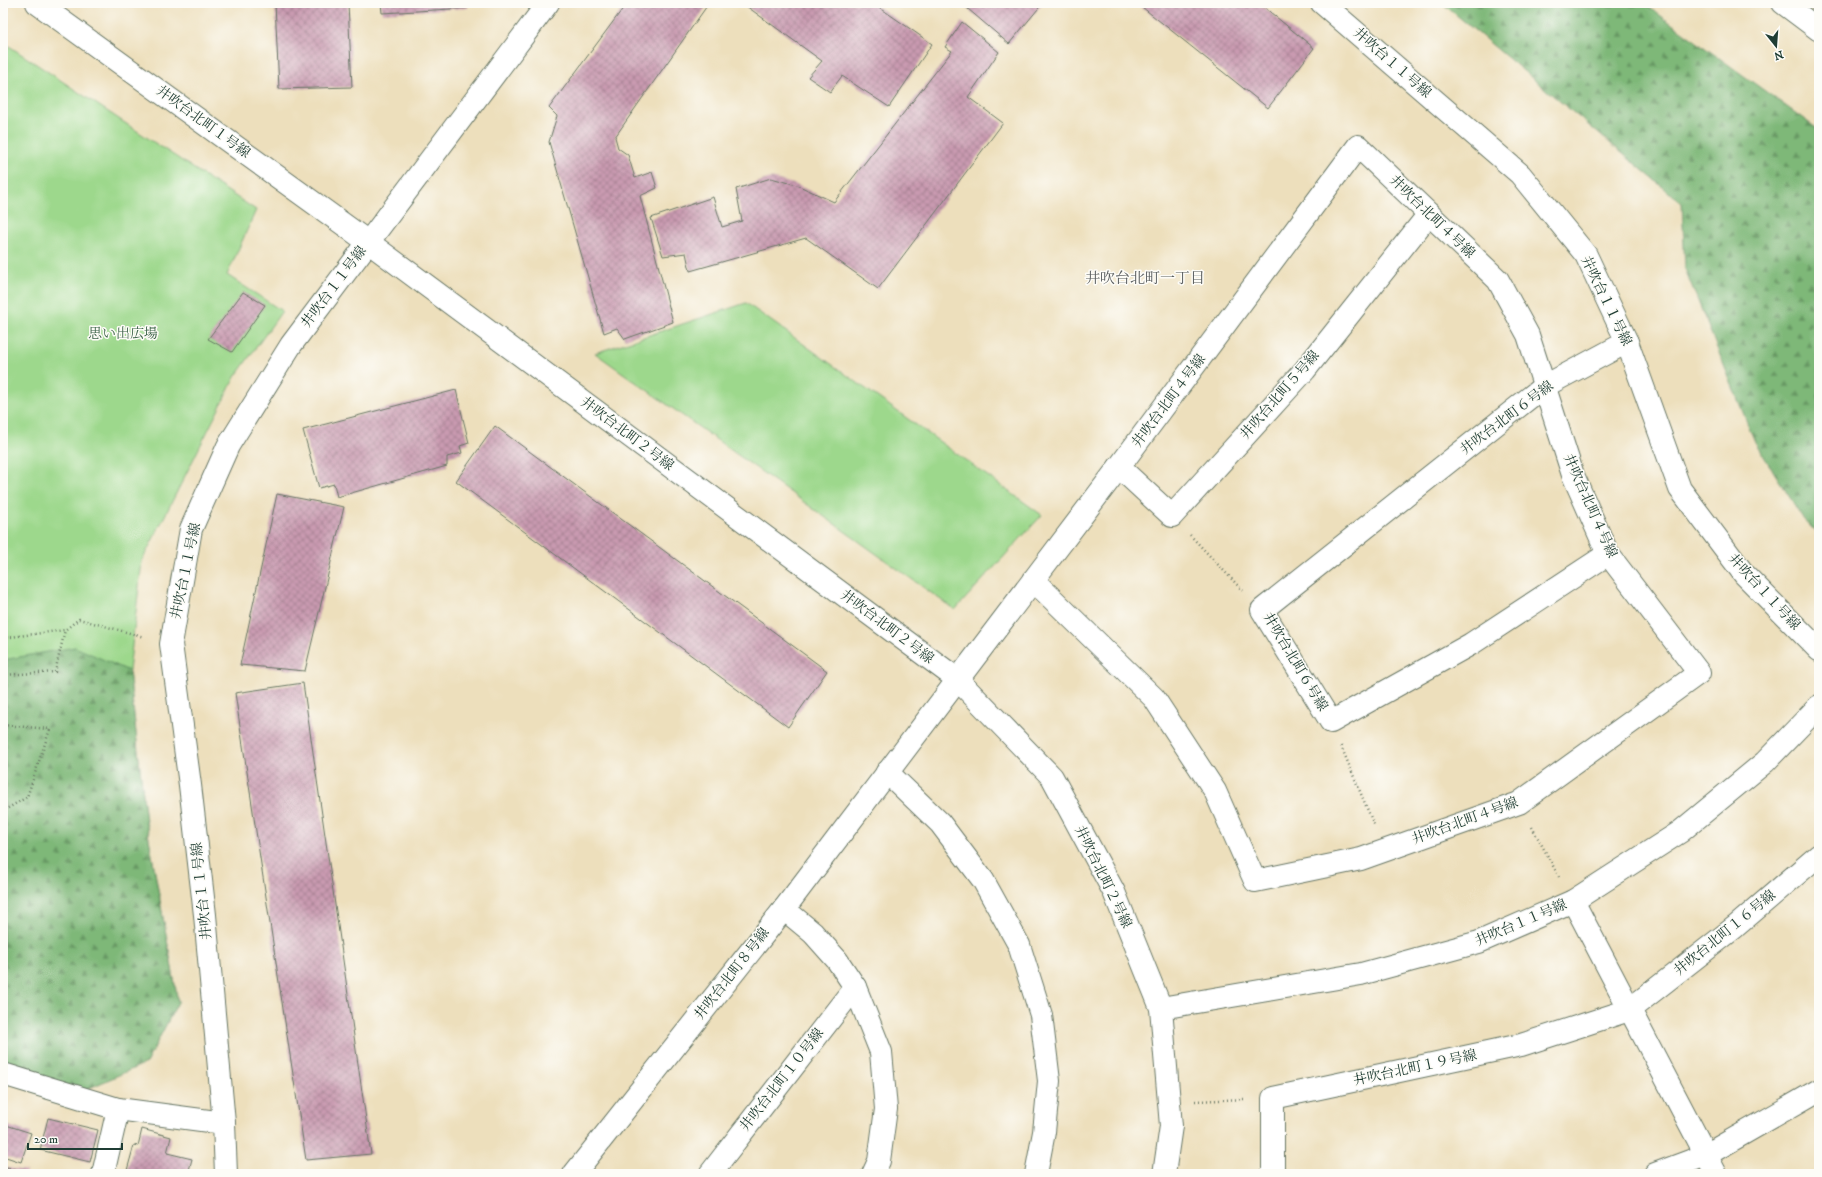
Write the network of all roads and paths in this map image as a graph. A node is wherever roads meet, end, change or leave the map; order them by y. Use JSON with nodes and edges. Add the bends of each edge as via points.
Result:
{"nodes":[{"id":1,"x":37,"y":3,"type":"edge"},
{"id":2,"x":548,"y":3,"type":"edge"},
{"id":3,"x":1322,"y":3,"type":"edge"},
{"id":4,"x":1783,"y":3,"type":"edge"},
{"id":5,"x":1819,"y":30,"type":"edge"},
{"id":6,"x":1429,"y":214,"type":"junction"},
{"id":7,"x":368,"y":242,"type":"junction"},
{"id":8,"x":1627,"y":342,"type":"junction"},
{"id":9,"x":1544,"y":387,"type":"junction"},
{"id":10,"x":1119,"y":467,"type":"junction"},
{"id":11,"x":1172,"y":516,"type":"junction"},
{"id":12,"x":1608,"y":554,"type":"junction"},
{"id":13,"x":1033,"y":580,"type":"junction"},
{"id":14,"x":1262,"y":610,"type":"junction"},
{"id":15,"x":65,"y":630,"type":"junction"},
{"id":16,"x":3,"y":638,"type":"edge"},
{"id":17,"x":171,"y":644,"type":"junction"},
{"id":18,"x":1819,"y":650,"type":"edge"},
{"id":19,"x":3,"y":675,"type":"edge"},
{"id":20,"x":957,"y":678,"type":"junction"},
{"id":21,"x":1819,"y":706,"type":"edge"},
{"id":22,"x":1331,"y":722,"type":"junction"},
{"id":23,"x":3,"y":725,"type":"edge"},
{"id":24,"x":887,"y":772,"type":"junction"},
{"id":25,"x":1519,"y":803,"type":"junction"},
{"id":26,"x":3,"y":811,"type":"edge"},
{"id":27,"x":1384,"y":851,"type":"junction"},
{"id":28,"x":1819,"y":855,"type":"edge"},
{"id":29,"x":1573,"y":902,"type":"junction"},
{"id":30,"x":784,"y":909,"type":"junction"},
{"id":31,"x":856,"y":987,"type":"junction"},
{"id":32,"x":1161,"y":1008,"type":"junction"},
{"id":33,"x":1629,"y":1010,"type":"junction"},
{"id":34,"x":3,"y":1074,"type":"edge"},
{"id":35,"x":1819,"y":1090,"type":"edge"},
{"id":36,"x":1273,"y":1098,"type":"junction"},
{"id":37,"x":1169,"y":1102,"type":"junction"},
{"id":38,"x":118,"y":1109,"type":"junction"},
{"id":39,"x":224,"y":1123,"type":"junction"},
{"id":40,"x":1711,"y":1165,"type":"edge"},
{"id":41,"x":103,"y":1174,"type":"edge"},
{"id":42,"x":226,"y":1174,"type":"edge"},
{"id":43,"x":574,"y":1174,"type":"edge"},
{"id":44,"x":710,"y":1174,"type":"edge"},
{"id":45,"x":872,"y":1174,"type":"edge"},
{"id":46,"x":1036,"y":1174,"type":"edge"},
{"id":47,"x":1164,"y":1174,"type":"edge"},
{"id":48,"x":1273,"y":1174,"type":"edge"},
{"id":49,"x":1655,"y":1174,"type":"edge"}],
"edges":[{"from":1,"to":7,"type":"street","name":"井吹台北町１号線"},
{"from":2,"to":7,"type":"street","name":"井吹台１１号線"},
{"from":3,"to":8,"type":"street","name":"井吹台１１号線","via":[[1520,174],[1586,255]]},
{"from":4,"to":5,"type":"street"},
{"from":6,"to":9,"type":"street","name":"井吹台北町４号線","via":[[1498,280],[1528,335]]},
{"from":6,"to":10,"type":"street","name":"井吹台北町４号線","via":[[1358,146]]},
{"from":6,"to":11,"type":"street","name":"井吹台北町５号線","via":[[1305,370]]},
{"from":7,"to":17,"type":"street","name":"井吹台１１号線","via":[[291,345],[228,446],[191,529]]},
{"from":7,"to":20,"type":"street","name":"井吹台北町２号線"},
{"from":8,"to":9,"type":"street","name":"井吹台北町６号線"},
{"from":8,"to":18,"type":"street","name":"井吹台１１号線","via":[[1680,489],[1744,574]]},
{"from":9,"to":12,"type":"street","name":"井吹台北町４号線","via":[[1573,475]]},
{"from":9,"to":14,"type":"street","name":"井吹台北町６号線"},
{"from":10,"to":11,"type":"street"},
{"from":10,"to":13,"type":"street","name":"井吹台北町４号線"},
{"from":11,"to":14,"type":"path"},
{"from":12,"to":22,"type":"street","name":"井吹台北町６号線","via":[[1471,644]]},
{"from":12,"to":25,"type":"street","name":"井吹台北町４号線","via":[[1699,673]]},
{"from":13,"to":20,"type":"street","name":"井吹台北町４号線"},
{"from":13,"to":27,"type":"street","name":"井吹台北町４号線","via":[[1154,698],[1215,791],[1255,881],[1361,859]]},
{"from":14,"to":22,"type":"street","name":"井吹台北町６号線"},
{"from":15,"to":16,"type":"path"},
{"from":15,"to":17,"type":"path","via":[[78,619]]},
{"from":15,"to":19,"type":"path","via":[[55,672]]},
{"from":17,"to":39,"type":"street","name":"井吹台１１号線","via":[[204,908]]},
{"from":20,"to":24,"type":"street","name":"井吹台北町８号線"},
{"from":20,"to":32,"type":"street","name":"井吹台北町２号線","via":[[1052,777],[1114,892]]},
{"from":21,"to":29,"type":"street","name":"井吹台１１号線","via":[[1765,762],[1680,832]]},
{"from":22,"to":27,"type":"path"},
{"from":23,"to":26,"type":"path","via":[[50,729],[27,797]]},
{"from":24,"to":30,"type":"street","name":"井吹台北町８号線"},
{"from":24,"to":46,"type":"street","via":[[940,823],[983,880],[1019,945],[1041,1015],[1049,1081],[1044,1132]]},
{"from":25,"to":27,"type":"street","name":"井吹台北町４号線"},
{"from":25,"to":29,"type":"path"},
{"from":28,"to":33,"type":"street","name":"井吹台北町１６号線","via":[[1735,927]]},
{"from":29,"to":32,"type":"street","name":"井吹台１１号線","via":[[1479,942],[1361,974]]},
{"from":29,"to":33,"type":"street"},
{"from":30,"to":31,"type":"street","via":[[813,933]]},
{"from":30,"to":43,"type":"street","name":"井吹台北町８号線"},
{"from":31,"to":44,"type":"street","name":"井吹台北町１０号線"},
{"from":31,"to":45,"type":"street","via":[[881,1052],[886,1109],[879,1161]]},
{"from":32,"to":37,"type":"street","name":"井吹台北町２号線"},
{"from":33,"to":36,"type":"street","name":"井吹台北町１９号線","via":[[1521,1045]]},
{"from":33,"to":40,"type":"street"},
{"from":34,"to":38,"type":"street"},
{"from":35,"to":40,"type":"street"},
{"from":36,"to":37,"type":"path"},
{"from":36,"to":48,"type":"street"},
{"from":37,"to":47,"type":"street","name":"井吹台北町２号線","via":[[1171,1126]]},
{"from":38,"to":39,"type":"street"},
{"from":38,"to":41,"type":"street"},
{"from":39,"to":42,"type":"street","name":"井吹台１１号線"},
{"from":40,"to":49,"type":"street"}]}
